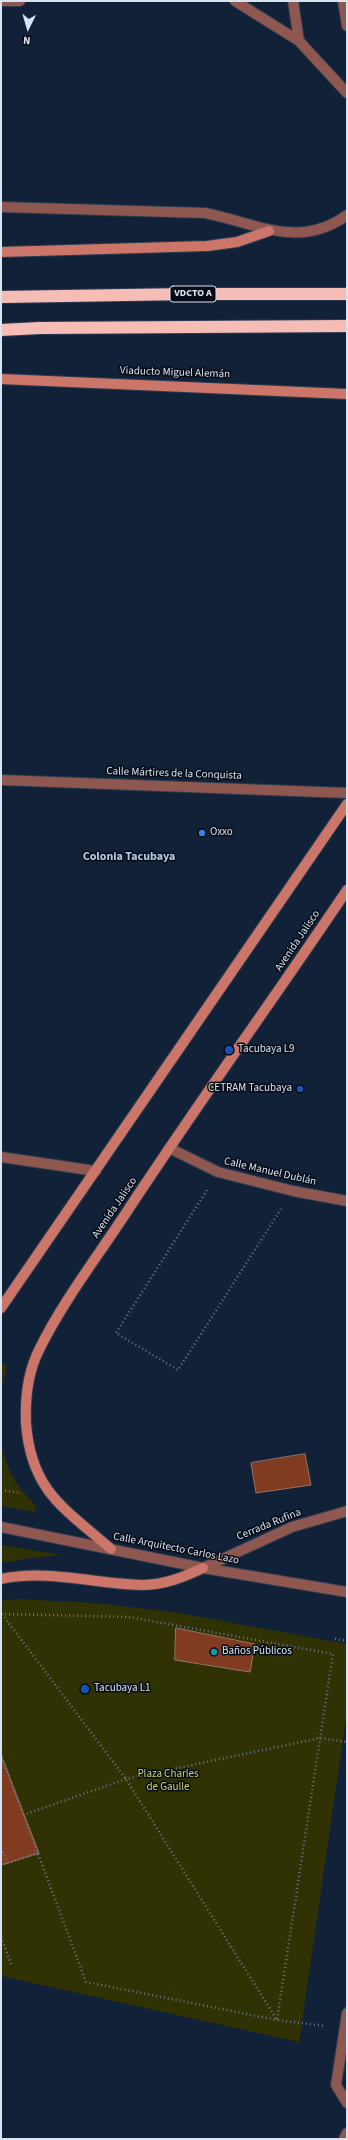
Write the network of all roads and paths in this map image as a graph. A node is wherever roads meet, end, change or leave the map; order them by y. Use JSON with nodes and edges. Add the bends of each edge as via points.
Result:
{"nodes":[{"id":1,"x":3,"y":1,"type":"edge"},
{"id":2,"x":20,"y":1,"type":"edge"},
{"id":3,"x":235,"y":1,"type":"edge"},
{"id":4,"x":293,"y":1,"type":"edge"},
{"id":5,"x":343,"y":1,"type":"edge"},
{"id":6,"x":347,"y":26,"type":"edge"},
{"id":7,"x":299,"y":41,"type":"junction"},
{"id":8,"x":347,"y":93,"type":"edge"},
{"id":9,"x":1,"y":207,"type":"edge"},
{"id":10,"x":347,"y":215,"type":"edge"},
{"id":11,"x":269,"y":231,"type":"junction"},
{"id":12,"x":1,"y":252,"type":"edge"},
{"id":13,"x":347,"y":294,"type":"edge"},
{"id":14,"x":1,"y":297,"type":"edge"},
{"id":15,"x":347,"y":326,"type":"edge"},
{"id":16,"x":1,"y":330,"type":"edge"},
{"id":17,"x":1,"y":379,"type":"edge"},
{"id":18,"x":347,"y":394,"type":"edge"},
{"id":19,"x":1,"y":780,"type":"edge"},
{"id":20,"x":347,"y":793,"type":"edge"},
{"id":21,"x":347,"y":804,"type":"edge"},
{"id":22,"x":347,"y":890,"type":"edge"},
{"id":23,"x":169,"y":1148,"type":"junction"},
{"id":24,"x":1,"y":1157,"type":"edge"},
{"id":25,"x":96,"y":1171,"type":"junction"},
{"id":26,"x":218,"y":1172,"type":"junction"},
{"id":27,"x":293,"y":1191,"type":"junction"},
{"id":28,"x":347,"y":1201,"type":"edge"},
{"id":29,"x":1,"y":1308,"type":"edge"},
{"id":30,"x":1,"y":1490,"type":"edge"},
{"id":31,"x":21,"y":1493,"type":"dead end"},
{"id":32,"x":347,"y":1511,"type":"edge"},
{"id":33,"x":1,"y":1527,"type":"edge"},
{"id":34,"x":111,"y":1549,"type":"junction"},
{"id":35,"x":204,"y":1568,"type":"junction"},
{"id":36,"x":1,"y":1579,"type":"edge"},
{"id":37,"x":347,"y":1592,"type":"edge"},
{"id":38,"x":2,"y":1614,"type":"edge"},
{"id":39,"x":335,"y":1639,"type":"dead end"},
{"id":40,"x":347,"y":1641,"type":"edge"},
{"id":41,"x":320,"y":1738,"type":"junction"},
{"id":42,"x":347,"y":1742,"type":"edge"},
{"id":43,"x":1,"y":1755,"type":"edge"},
{"id":44,"x":126,"y":1779,"type":"junction"},
{"id":45,"x":23,"y":1815,"type":"junction"},
{"id":46,"x":1,"y":1848,"type":"edge"},
{"id":47,"x":39,"y":1853,"type":"junction"},
{"id":48,"x":8,"y":1864,"type":"junction"},
{"id":49,"x":1,"y":1865,"type":"edge"},
{"id":50,"x":1,"y":1937,"type":"edge"},
{"id":51,"x":12,"y":1967,"type":"dead end"},
{"id":52,"x":347,"y":2013,"type":"edge"},
{"id":53,"x":277,"y":2020,"type":"junction"},
{"id":54,"x":344,"y":2029,"type":"junction"},
{"id":55,"x":347,"y":2103,"type":"edge"},
{"id":56,"x":347,"y":2133,"type":"edge"},
{"id":57,"x":344,"y":2139,"type":"edge"}],
"edges":[{"from":1,"to":2,"type":"street"},
{"from":3,"to":7,"type":"street"},
{"from":4,"to":7,"type":"street"},
{"from":5,"to":6,"type":"street"},
{"from":7,"to":8,"type":"street"},
{"from":9,"to":11,"type":"street","via":[[205,212],[236,219]]},
{"from":10,"to":11,"type":"street","via":[[309,232]]},
{"from":11,"to":12,"type":"main road","via":[[237,242],[207,246]]},
{"from":13,"to":14,"type":"highway","number":"VDCTO A"},
{"from":15,"to":16,"type":"highway"},
{"from":17,"to":18,"type":"main road","name":"Viaducto Miguel Alemán"},
{"from":19,"to":20,"type":"street","name":"Calle Mártires de la Conquista"},
{"from":21,"to":25,"type":"main road"},
{"from":22,"to":23,"type":"main road","name":"Avenida Jalisco"},
{"from":23,"to":26,"type":"street","name":"Calle Manuel Dublán"},
{"from":23,"to":34,"type":"main road","name":"Avenida Jalisco","via":[[38,1351],[28,1386],[26,1422],[29,1443],[33,1463],[43,1484],[52,1498]]},
{"from":24,"to":25,"type":"street"},
{"from":25,"to":29,"type":"main road"},
{"from":26,"to":27,"type":"street","name":"Calle Manuel Dublán"},
{"from":26,"to":27,"type":"path","via":[[116,1333],[178,1370]]},
{"from":27,"to":28,"type":"street","name":"Calle Manuel Dublán"},
{"from":30,"to":31,"type":"path"},
{"from":32,"to":35,"type":"street","name":"Cerrada Rufina","via":[[292,1526]]},
{"from":33,"to":34,"type":"street","name":"Calle Arquitecto Carlos Lazo"},
{"from":34,"to":35,"type":"street","name":"Calle Arquitecto Carlos Lazo"},
{"from":35,"to":36,"type":"main road","via":[[177,1580],[142,1585],[44,1575]]},
{"from":35,"to":37,"type":"street","name":"Calle Arquitecto Carlos Lazo"},
{"from":38,"to":41,"type":"path","via":[[129,1617],[333,1654]]},
{"from":38,"to":44,"type":"path"},
{"from":39,"to":40,"type":"path"},
{"from":41,"to":42,"type":"path"},
{"from":41,"to":44,"type":"path"},
{"from":41,"to":53,"type":"path"},
{"from":43,"to":45,"type":"path"},
{"from":44,"to":45,"type":"path"},
{"from":44,"to":53,"type":"path"},
{"from":45,"to":47,"type":"path"},
{"from":46,"to":48,"type":"path"},
{"from":47,"to":48,"type":"path"},
{"from":47,"to":53,"type":"path","via":[[86,1982]]},
{"from":48,"to":49,"type":"path"},
{"from":50,"to":51,"type":"path"},
{"from":52,"to":54,"type":"street"},
{"from":53,"to":54,"type":"path"},
{"from":54,"to":55,"type":"street","via":[[336,2085]]},
{"from":56,"to":57,"type":"street"}]}
